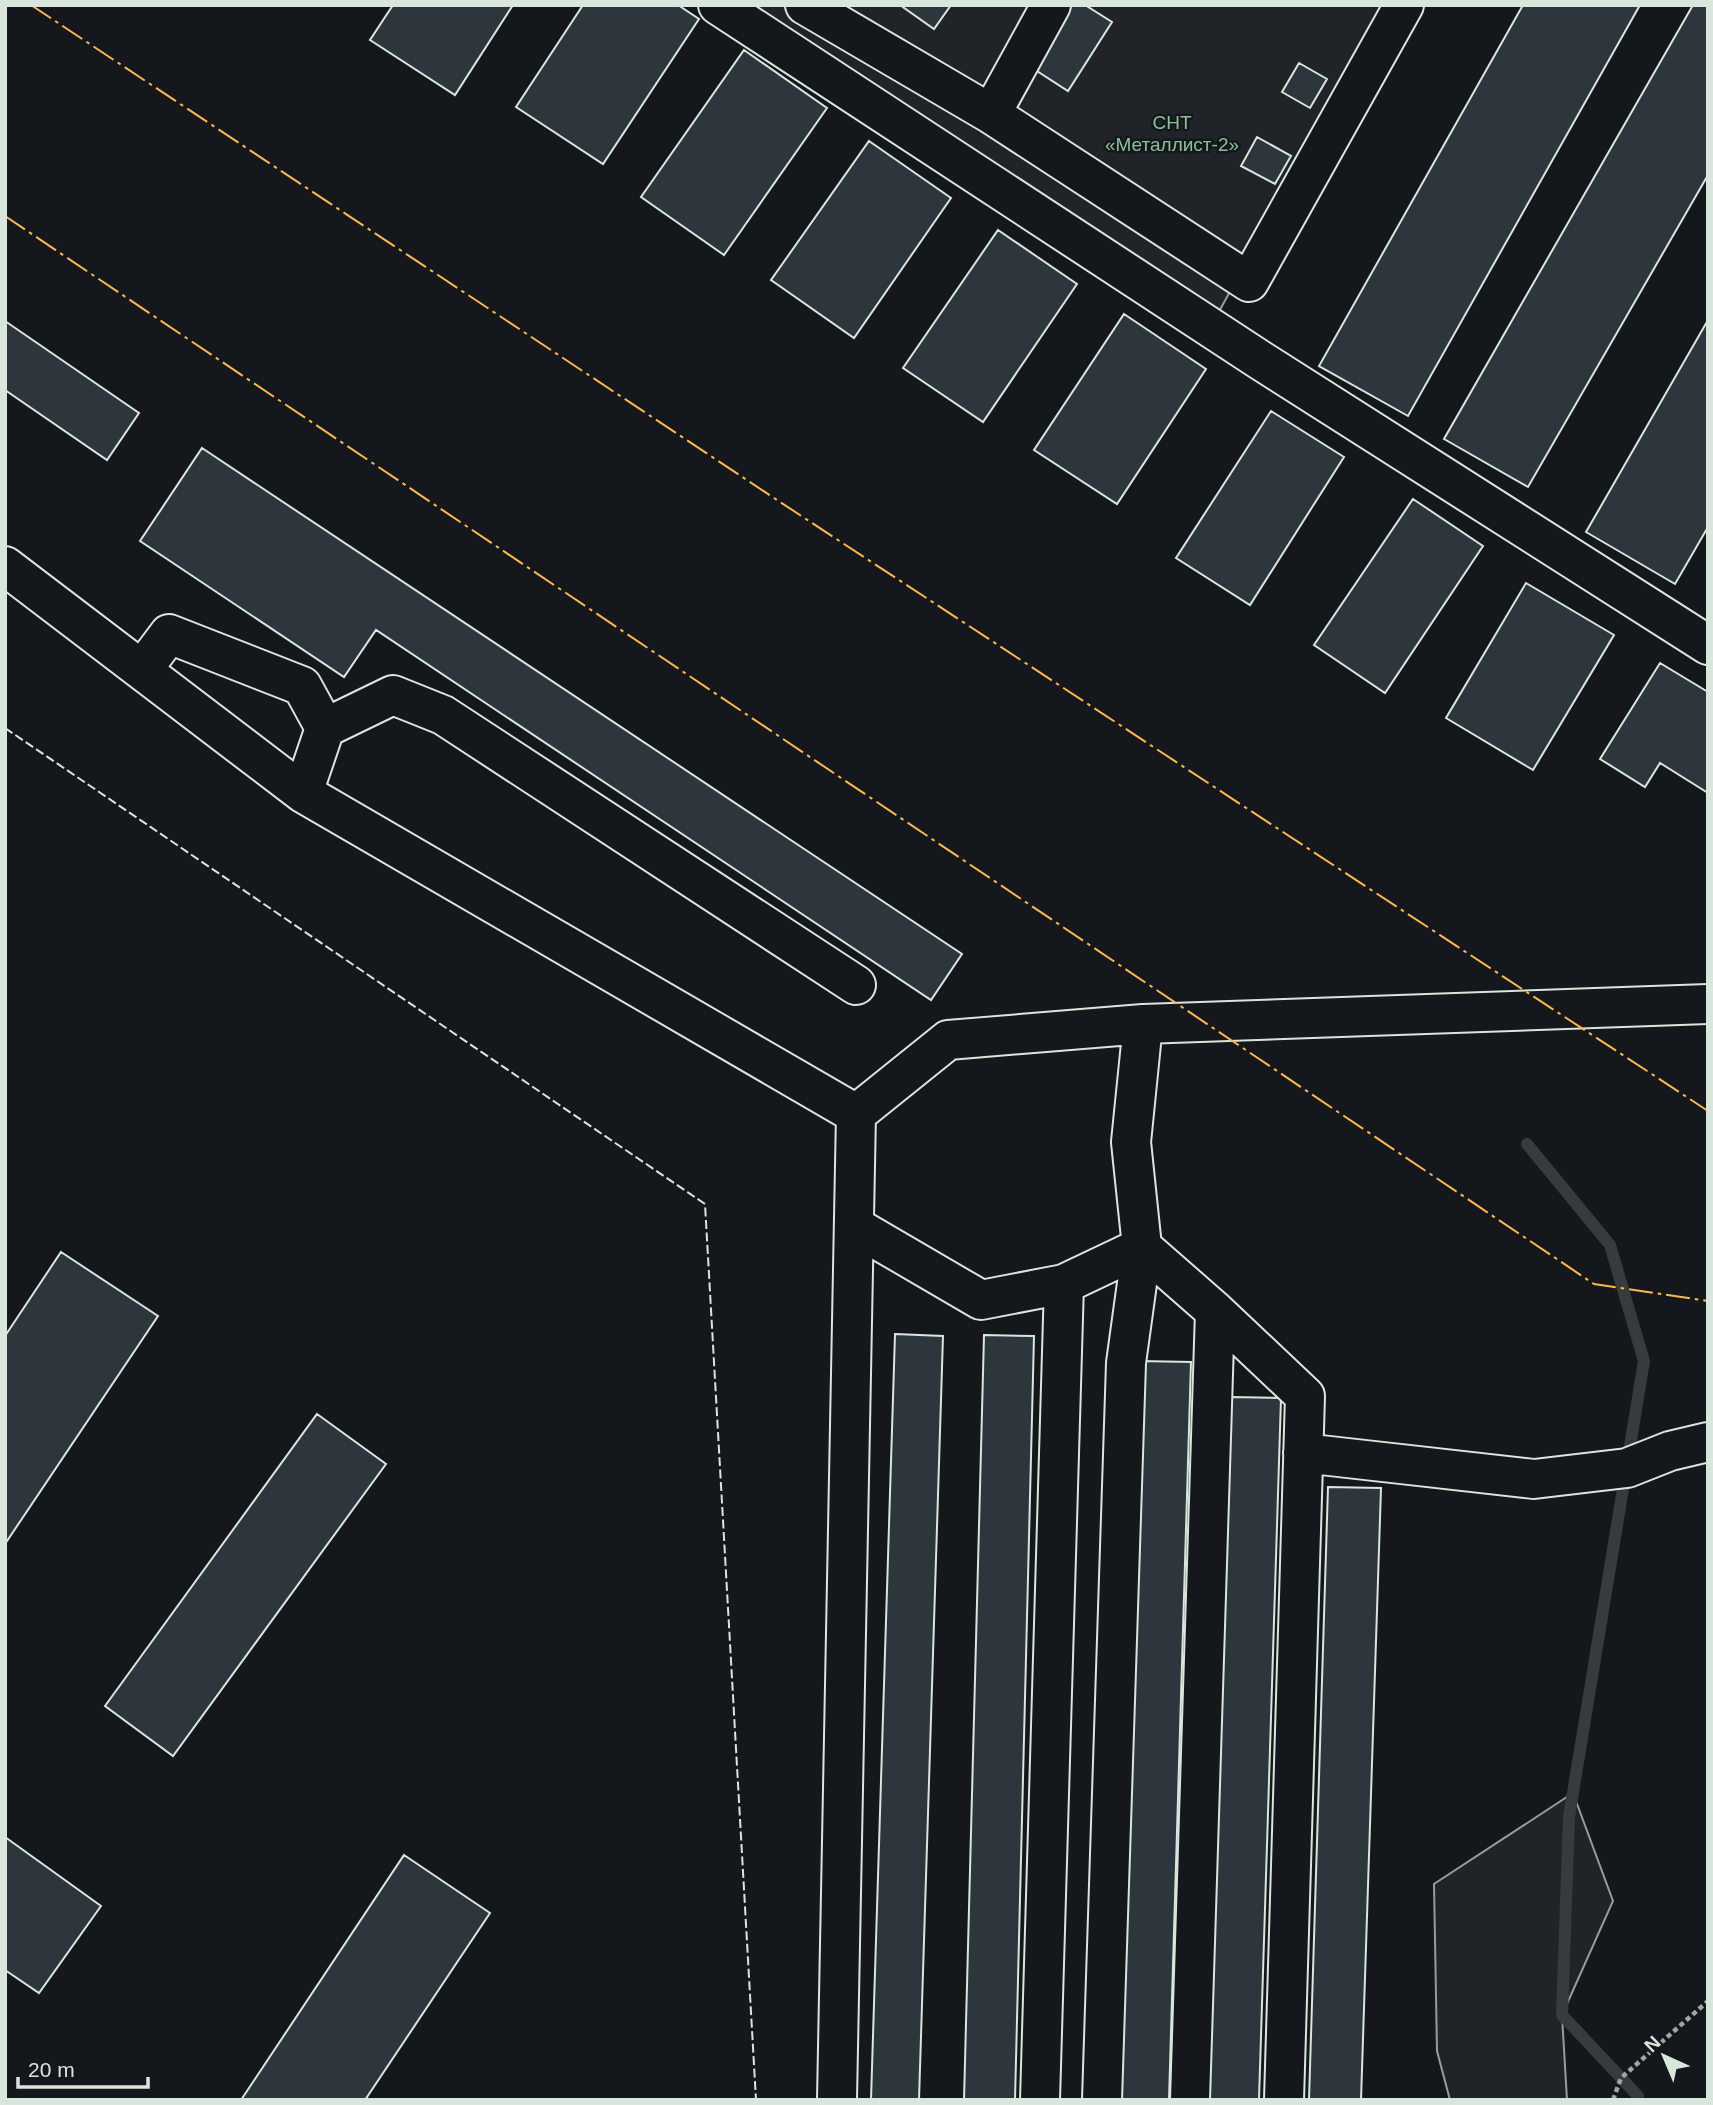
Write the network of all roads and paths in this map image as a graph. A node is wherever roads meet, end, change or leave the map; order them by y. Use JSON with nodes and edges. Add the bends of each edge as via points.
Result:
{"nodes":[{"id":1,"x":718,"y":5,"type":"edge"},
{"id":2,"x":805,"y":5,"type":"edge"},
{"id":3,"x":1051,"y":5,"type":"edge"},
{"id":4,"x":1404,"y":5,"type":"edge"},
{"id":5,"x":990,"y":114,"type":"junction"},
{"id":6,"x":5,"y":566,"type":"edge"},
{"id":7,"x":1708,"y":645,"type":"edge"},
{"id":8,"x":142,"y":670,"type":"junction"},
{"id":9,"x":325,"y":728,"type":"junction"},
{"id":10,"x":303,"y":793,"type":"junction"},
{"id":11,"x":856,"y":985,"type":"dead end"},
{"id":12,"x":1708,"y":1004,"type":"edge"},
{"id":13,"x":1143,"y":1024,"type":"junction"},
{"id":14,"x":856,"y":1114,"type":"junction"},
{"id":15,"x":854,"y":1226,"type":"junction"},
{"id":16,"x":1142,"y":1247,"type":"junction"},
{"id":17,"x":1064,"y":1284,"type":"junction"},
{"id":18,"x":1215,"y":1311,"type":"junction"},
{"id":19,"x":1708,"y":1442,"type":"edge"},
{"id":20,"x":1303,"y":1453,"type":"junction"},
{"id":21,"x":1708,"y":2001,"type":"edge"},
{"id":22,"x":837,"y":2100,"type":"edge"},
{"id":23,"x":1040,"y":2100,"type":"edge"},
{"id":24,"x":1102,"y":2100,"type":"edge"},
{"id":25,"x":1190,"y":2100,"type":"edge"},
{"id":26,"x":1284,"y":2100,"type":"edge"},
{"id":27,"x":1613,"y":2100,"type":"edge"}],
"edges":[{"from":1,"to":7,"type":"lane"},
{"from":2,"to":5,"type":"lane"},
{"from":3,"to":5,"type":"lane"},
{"from":4,"to":5,"type":"lane","via":[[1250,282]]},
{"from":6,"to":8,"type":"lane"},
{"from":8,"to":9,"type":"lane","via":[[169,634],[302,686]]},
{"from":8,"to":10,"type":"lane"},
{"from":9,"to":10,"type":"lane"},
{"from":9,"to":11,"type":"lane","via":[[393,695],[443,715]]},
{"from":10,"to":14,"type":"lane"},
{"from":12,"to":13,"type":"lane"},
{"from":13,"to":14,"type":"lane","via":[[948,1040]]},
{"from":13,"to":16,"type":"lane","via":[[1131,1142]]},
{"from":14,"to":15,"type":"lane"},
{"from":15,"to":17,"type":"lane","via":[[981,1300]]},
{"from":15,"to":22,"type":"lane"},
{"from":16,"to":17,"type":"lane"},
{"from":16,"to":18,"type":"lane"},
{"from":16,"to":24,"type":"lane","via":[[1126,1363]]},
{"from":17,"to":23,"type":"lane"},
{"from":18,"to":20,"type":"lane","via":[[1305,1395]]},
{"from":18,"to":25,"type":"lane"},
{"from":19,"to":20,"type":"lane","via":[[1626,1468],[1534,1479]]},
{"from":20,"to":26,"type":"lane"},
{"from":21,"to":27,"type":"path","via":[[1620,2078]]}]}
